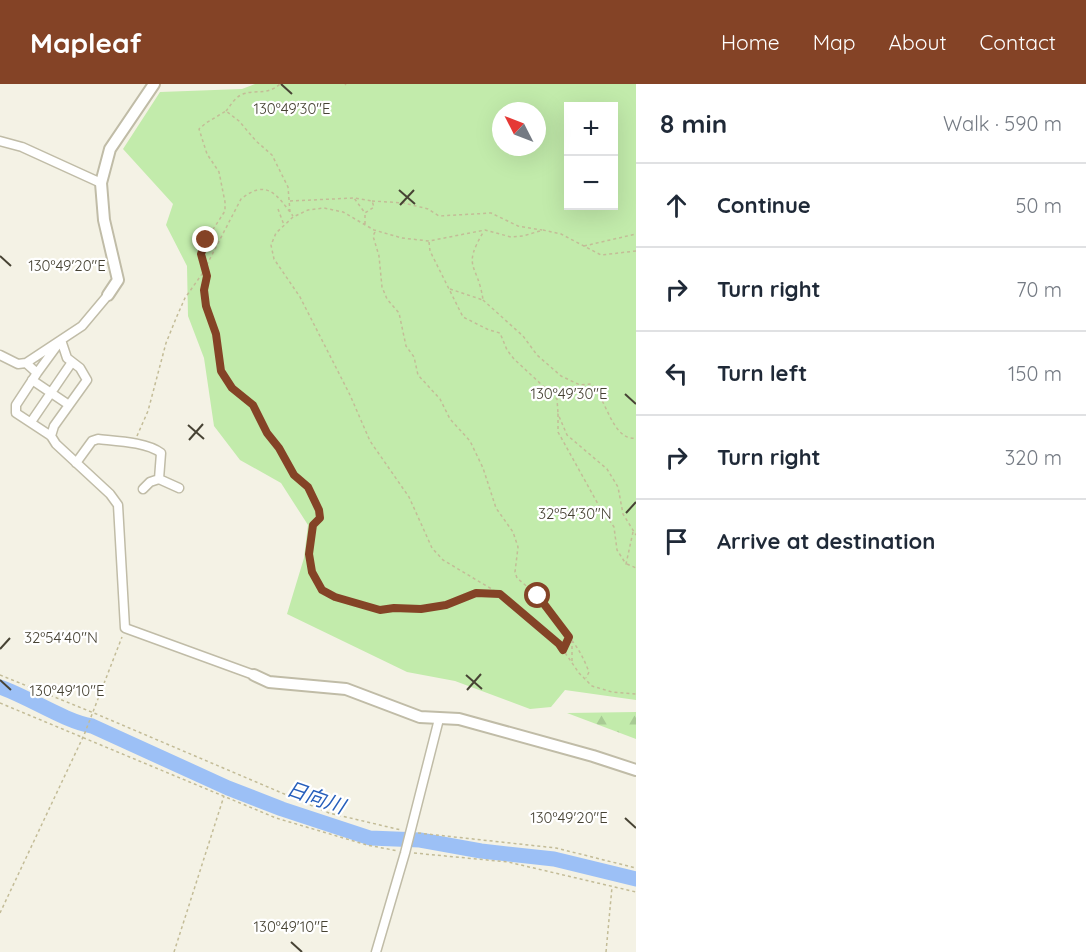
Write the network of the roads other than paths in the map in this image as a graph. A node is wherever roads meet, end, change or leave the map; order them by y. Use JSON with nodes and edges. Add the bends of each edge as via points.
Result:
{"nodes":[{"id":1,"x":154,"y":84,"type":"edge"},
{"id":2,"x":0,"y":141,"type":"edge"},
{"id":3,"x":101,"y":183,"type":"junction"},
{"id":4,"x":108,"y":295,"type":"joint"},
{"id":5,"x":61,"y":340,"type":"junction"},
{"id":6,"x":0,"y":355,"type":"edge"},
{"id":7,"x":72,"y":362,"type":"junction"},
{"id":8,"x":26,"y":363,"type":"junction"},
{"id":9,"x":35,"y":377,"type":"junction"},
{"id":10,"x":51,"y":392,"type":"junction"},
{"id":11,"x":69,"y":405,"type":"junction"},
{"id":12,"x":31,"y":422,"type":"junction"},
{"id":13,"x":51,"y":436,"type":"junction"},
{"id":14,"x":76,"y":463,"type":"junction"},
{"id":15,"x":159,"y":479,"type":"junction"},
{"id":16,"x":179,"y":488,"type":"dead end"},
{"id":17,"x":143,"y":489,"type":"dead end"},
{"id":18,"x":254,"y":675,"type":"joint"},
{"id":19,"x":439,"y":718,"type":"junction"},
{"id":20,"x":636,"y":770,"type":"edge"},
{"id":21,"x":376,"y":952,"type":"edge"}],
"edges":[{"from":1,"to":3,"type":"street","via":[[110,149]]},
{"from":2,"to":3,"type":"street"},
{"from":3,"to":4,"type":"street","via":[[104,220],[118,280]]},
{"from":4,"to":5,"type":"street","via":[[82,326]]},
{"from":5,"to":7,"type":"street"},
{"from":5,"to":8,"type":"street"},
{"from":5,"to":9,"type":"street"},
{"from":6,"to":8,"type":"street","via":[[18,364]]},
{"from":7,"to":10,"type":"street"},
{"from":7,"to":11,"type":"street","via":[[87,380]]},
{"from":8,"to":9,"type":"street"},
{"from":9,"to":10,"type":"street"},
{"from":9,"to":12,"type":"street","via":[[16,405],[16,413]]},
{"from":10,"to":11,"type":"street"},
{"from":10,"to":12,"type":"street"},
{"from":11,"to":13,"type":"street"},
{"from":12,"to":13,"type":"street"},
{"from":13,"to":14,"type":"street"},
{"from":14,"to":15,"type":"street","via":[[92,441],[133,444],[161,453]]},
{"from":14,"to":18,"type":"street","via":[[118,505],[125,628]]},
{"from":15,"to":16,"type":"street"},
{"from":15,"to":17,"type":"street"},
{"from":18,"to":19,"type":"street","via":[[269,682],[346,689],[397,710]]},
{"from":19,"to":20,"type":"street","via":[[459,719]]},
{"from":19,"to":21,"type":"street"}]}
